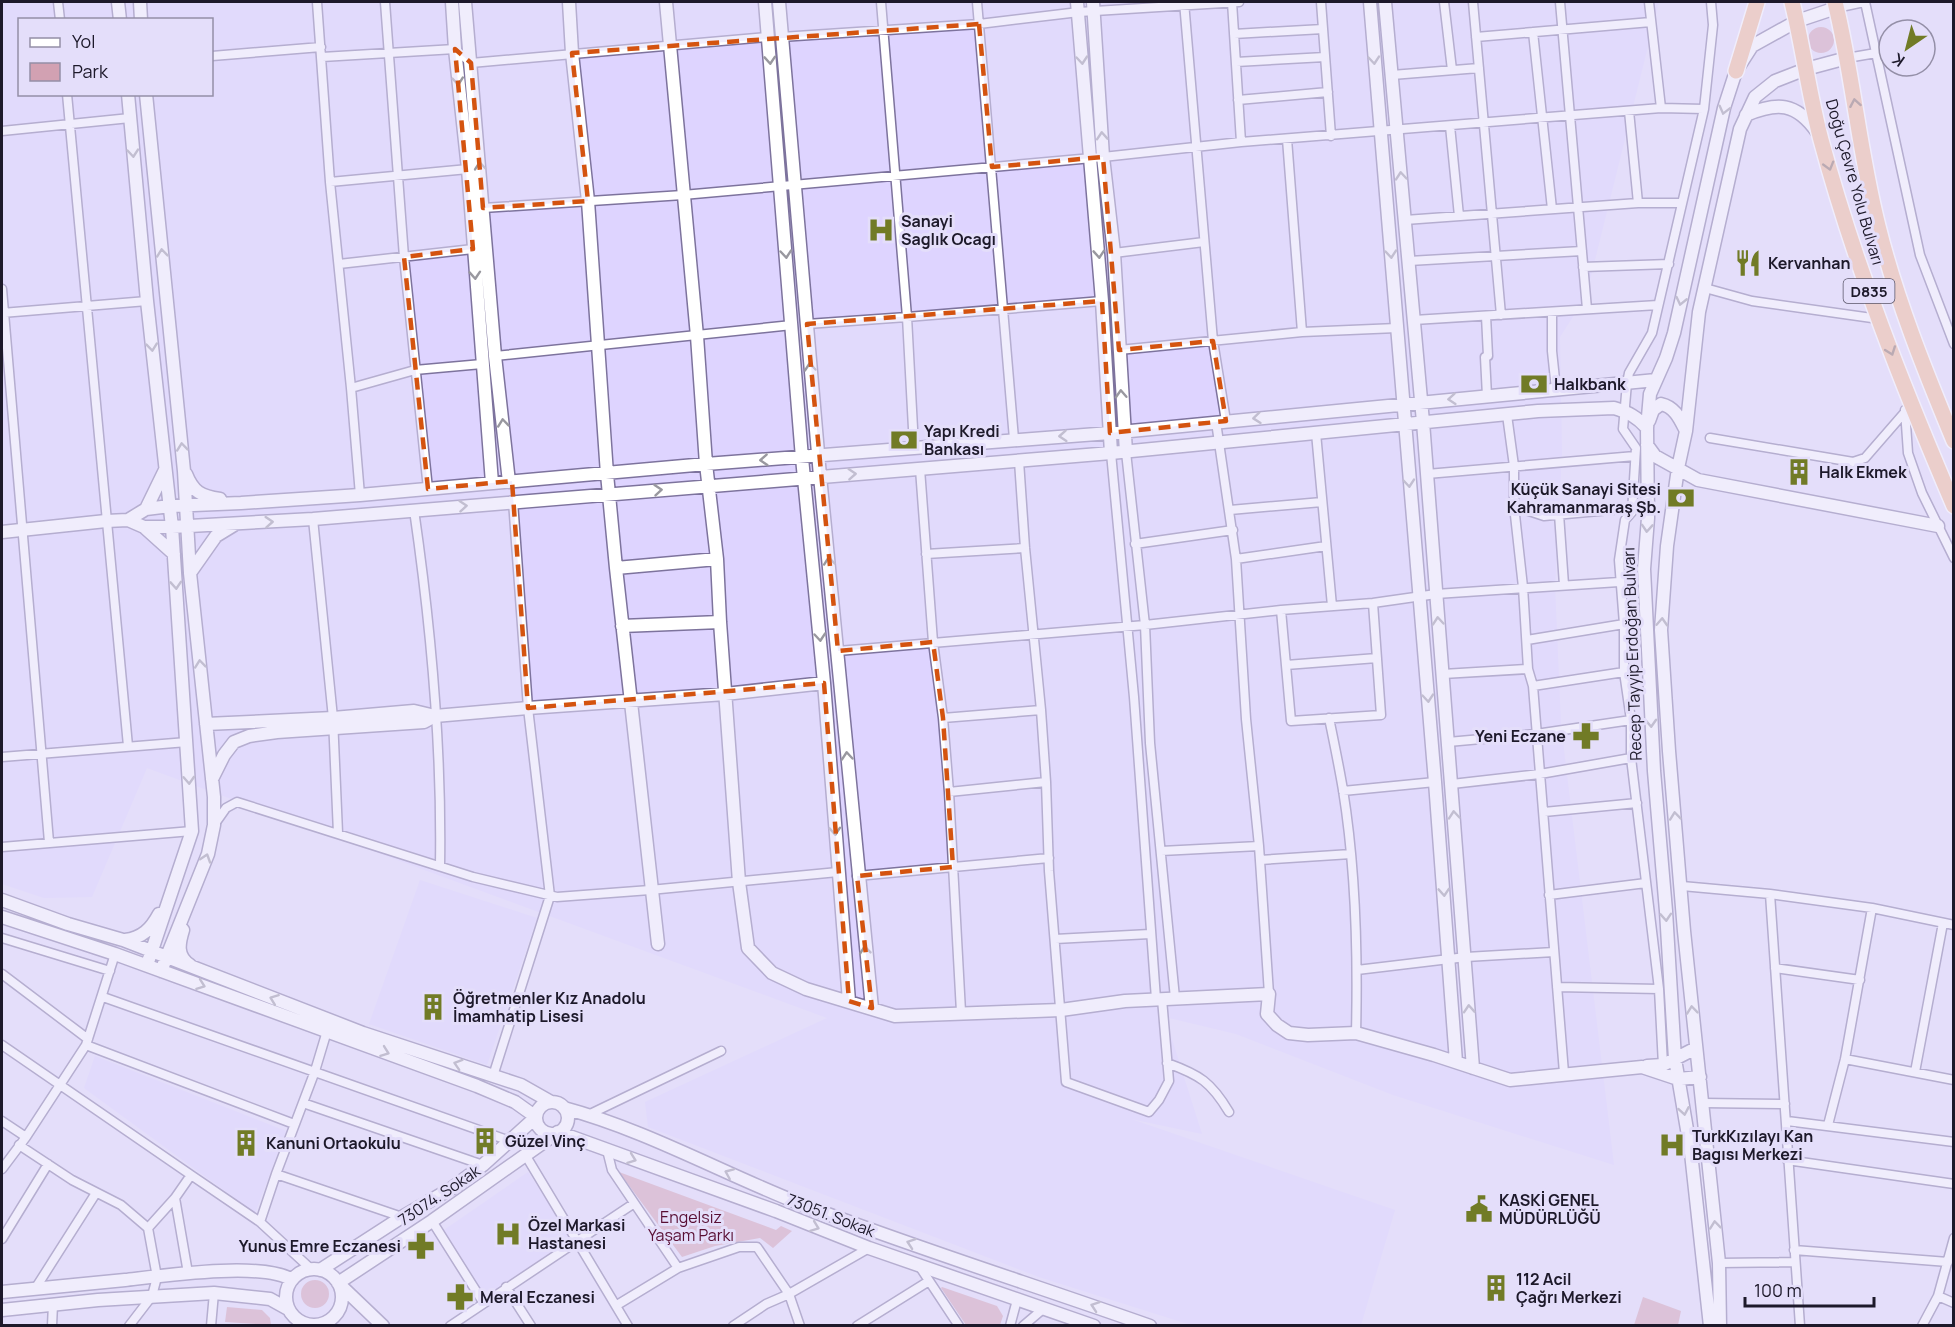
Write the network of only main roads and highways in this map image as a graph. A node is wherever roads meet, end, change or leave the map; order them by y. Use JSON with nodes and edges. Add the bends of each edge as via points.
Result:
{"nodes":[{"id":1,"x":118,"y":2,"type":"edge"},
{"id":2,"x":140,"y":2,"type":"edge"},
{"id":3,"x":452,"y":2,"type":"edge"},
{"id":4,"x":465,"y":2,"type":"edge"},
{"id":5,"x":569,"y":2,"type":"edge"},
{"id":6,"x":666,"y":2,"type":"edge"},
{"id":7,"x":765,"y":2,"type":"edge"},
{"id":8,"x":778,"y":2,"type":"edge"},
{"id":9,"x":1370,"y":2,"type":"edge"},
{"id":10,"x":1385,"y":2,"type":"edge"},
{"id":11,"x":1757,"y":2,"type":"edge"},
{"id":12,"x":1792,"y":2,"type":"edge"},
{"id":13,"x":1835,"y":5,"type":"edge"},
{"id":14,"x":1093,"y":6,"type":"edge"},
{"id":15,"x":1078,"y":7,"type":"edge"},
{"id":16,"x":120,"y":18,"type":"edge"},
{"id":17,"x":141,"y":18,"type":"edge"},
{"id":18,"x":1797,"y":21,"type":"junction"},
{"id":19,"x":1846,"y":58,"type":"junction"},
{"id":20,"x":1806,"y":69,"type":"junction"},
{"id":21,"x":1736,"y":71,"type":"junction"},
{"id":22,"x":128,"y":96,"type":"edge"},
{"id":23,"x":146,"y":96,"type":"edge"},
{"id":24,"x":1746,"y":115,"type":"junction"},
{"id":25,"x":1821,"y":138,"type":"junction"},
{"id":26,"x":1656,"y":380,"type":"junction"},
{"id":27,"x":1421,"y":402,"type":"junction"},
{"id":28,"x":1403,"y":404,"type":"junction"},
{"id":29,"x":1423,"y":422,"type":"junction"},
{"id":30,"x":1405,"y":424,"type":"junction"},
{"id":31,"x":1647,"y":428,"type":"junction"},
{"id":32,"x":1686,"y":431,"type":"junction"},
{"id":33,"x":1123,"y":432,"type":"junction"},
{"id":34,"x":1110,"y":433,"type":"junction"},
{"id":35,"x":1953,"y":441,"type":"edge"},
{"id":36,"x":1647,"y":445,"type":"junction"},
{"id":37,"x":1126,"y":452,"type":"junction"},
{"id":38,"x":1111,"y":453,"type":"junction"},
{"id":39,"x":818,"y":456,"type":"junction"},
{"id":40,"x":802,"y":458,"type":"junction"},
{"id":41,"x":706,"y":464,"type":"junction"},
{"id":42,"x":1678,"y":468,"type":"junction"},
{"id":43,"x":166,"y":469,"type":"junction"},
{"id":44,"x":184,"y":471,"type":"junction"},
{"id":45,"x":607,"y":474,"type":"junction"},
{"id":46,"x":820,"y":476,"type":"junction"},
{"id":47,"x":805,"y":478,"type":"junction"},
{"id":48,"x":509,"y":482,"type":"junction"},
{"id":49,"x":492,"y":483,"type":"junction"},
{"id":50,"x":709,"y":486,"type":"junction"},
{"id":51,"x":609,"y":494,"type":"junction"},
{"id":52,"x":241,"y":503,"type":"junction"},
{"id":53,"x":186,"y":505,"type":"junction"},
{"id":54,"x":170,"y":506,"type":"junction"},
{"id":55,"x":1953,"y":506,"type":"edge"},
{"id":56,"x":146,"y":509,"type":"junction"},
{"id":57,"x":128,"y":520,"type":"junction"},
{"id":58,"x":234,"y":525,"type":"junction"},
{"id":59,"x":187,"y":526,"type":"junction"},
{"id":60,"x":1938,"y":526,"type":"road end"},
{"id":61,"x":144,"y":527,"type":"junction"},
{"id":62,"x":172,"y":527,"type":"junction"},
{"id":63,"x":2,"y":532,"type":"edge"},
{"id":64,"x":174,"y":554,"type":"junction"},
{"id":65,"x":717,"y":559,"type":"junction"},
{"id":66,"x":616,"y":568,"type":"junction"},
{"id":67,"x":190,"y":573,"type":"junction"},
{"id":68,"x":720,"y":622,"type":"junction"},
{"id":69,"x":622,"y":626,"type":"junction"},
{"id":70,"x":824,"y":683,"type":"junction"},
{"id":71,"x":725,"y":694,"type":"junction"},
{"id":72,"x":629,"y":701,"type":"junction"},
{"id":73,"x":206,"y":724,"type":"junction"},
{"id":74,"x":334,"y":724,"type":"junction"},
{"id":75,"x":212,"y":780,"type":"junction"},
{"id":76,"x":178,"y":875,"type":"junction"},
{"id":77,"x":196,"y":884,"type":"junction"},
{"id":78,"x":2,"y":900,"type":"edge"},
{"id":79,"x":2,"y":917,"type":"edge"},
{"id":80,"x":123,"y":940,"type":"junction"},
{"id":81,"x":658,"y":944,"type":"dead end"},
{"id":82,"x":151,"y":951,"type":"junction"},
{"id":83,"x":166,"y":957,"type":"junction"},
{"id":84,"x":147,"y":965,"type":"junction"},
{"id":85,"x":193,"y":967,"type":"junction"},
{"id":86,"x":161,"y":970,"type":"junction"},
{"id":87,"x":849,"y":1001,"type":"junction"},
{"id":88,"x":872,"y":1008,"type":"junction"},
{"id":89,"x":1696,"y":1048,"type":"junction"},
{"id":90,"x":1456,"y":1062,"type":"junction"},
{"id":91,"x":1669,"y":1062,"type":"junction"},
{"id":92,"x":1642,"y":1067,"type":"junction"},
{"id":93,"x":1473,"y":1068,"type":"junction"},
{"id":94,"x":1700,"y":1077,"type":"junction"},
{"id":95,"x":1678,"y":1079,"type":"junction"},
{"id":96,"x":509,"y":1099,"type":"junction"},
{"id":97,"x":551,"y":1102,"type":"junction"},
{"id":98,"x":564,"y":1108,"type":"junction"},
{"id":99,"x":536,"y":1117,"type":"junction"},
{"id":100,"x":558,"y":1132,"type":"junction"},
{"id":101,"x":512,"y":1139,"type":"junction"},
{"id":102,"x":591,"y":1144,"type":"junction"},
{"id":103,"x":528,"y":1155,"type":"junction"},
{"id":104,"x":316,"y":1270,"type":"junction"},
{"id":105,"x":292,"y":1280,"type":"junction"},
{"id":106,"x":338,"y":1283,"type":"junction"},
{"id":107,"x":2,"y":1292,"type":"edge"},
{"id":108,"x":2,"y":1310,"type":"edge"},
{"id":109,"x":291,"y":1317,"type":"edge"},
{"id":110,"x":333,"y":1323,"type":"edge"},
{"id":111,"x":308,"y":1325,"type":"edge"},
{"id":112,"x":383,"y":1326,"type":"edge"},
{"id":113,"x":1094,"y":1326,"type":"edge"},
{"id":114,"x":1150,"y":1326,"type":"edge"},
{"id":115,"x":1710,"y":1326,"type":"edge"},
{"id":116,"x":1720,"y":1326,"type":"edge"}],
"edges":[{"from":1,"to":16,"type":"main road"},
{"from":2,"to":17,"type":"main road"},
{"from":3,"to":49,"type":"main road","one_way":true},
{"from":48,"to":4,"type":"main road","one_way":true},
{"from":5,"to":45,"type":"main road"},
{"from":6,"to":41,"type":"main road"},
{"from":7,"to":40,"type":"main road","one_way":true},
{"from":39,"to":8,"type":"main road","one_way":true},
{"from":9,"to":28,"type":"main road","one_way":true},
{"from":27,"to":10,"type":"main road","one_way":true},
{"from":11,"to":21,"type":"highway"},
{"from":12,"to":18,"type":"highway","number":"D835"},
{"from":13,"to":18,"type":"main road","name":"Recep Tayyip Erdoğan Bulvarı"},
{"from":13,"to":19,"type":"highway","number":"D835"},
{"from":33,"to":14,"type":"main road","one_way":true,"via":[[1114,253]]},
{"from":15,"to":34,"type":"main road","one_way":true},
{"from":18,"to":20,"type":"highway","number":"D835"},
{"from":18,"to":21,"type":"main road","name":"Recep Tayyip Erdoğan Bulvarı","via":[[1752,46]]},
{"from":19,"to":20,"type":"main road","name":"Recep Tayyip Erdoğan Bulvarı"},
{"from":35,"to":19,"type":"highway","name":"Doğu Çevre Yolu Bulvarı","number":"D835","one_way":true,"via":[[1884,249]]},
{"from":20,"to":24,"type":"main road","name":"Recep Tayyip Erdoğan Bulvarı","via":[[1763,89]]},
{"from":20,"to":25,"type":"highway","name":"Doğu Çevre Yolu Bulvarı","number":"D835"},
{"from":21,"to":26,"type":"main road","name":"Recep Tayyip Erdoğan Bulvarı","one_way":true,"via":[[1724,108],[1674,333]]},
{"from":22,"to":43,"type":"main road","one_way":true},
{"from":44,"to":23,"type":"main road","one_way":true},
{"from":24,"to":25,"type":"main road","via":[[1770,106],[1792,109],[1808,119]]},
{"from":24,"to":32,"type":"main road","name":"Recep Tayyip Erdoğan Bulvarı","via":[[1705,288]]},
{"from":25,"to":55,"type":"highway","name":"Doğu Çevre Yolu Bulvarı","number":"D835","one_way":true,"via":[[1879,319]]},
{"from":26,"to":27,"type":"main road","one_way":true},
{"from":26,"to":31,"type":"main road","name":"Recep Tayyip Erdoğan Bulvarı","via":[[1650,394]]},
{"from":27,"to":28,"type":"main road"},
{"from":27,"to":29,"type":"main road"},
{"from":28,"to":30,"type":"main road"},
{"from":28,"to":33,"type":"main road","one_way":true},
{"from":29,"to":30,"type":"main road"},
{"from":29,"to":31,"type":"main road","via":[[1614,408],[1626,411]]},
{"from":93,"to":29,"type":"main road","one_way":true},
{"from":30,"to":37,"type":"main road"},
{"from":30,"to":90,"type":"main road","one_way":true},
{"from":31,"to":32,"type":"main road","via":[[1653,410],[1661,404],[1672,408]]},
{"from":31,"to":36,"type":"main road","name":"Recep Tayyip Erdoğan Bulvarı"},
{"from":32,"to":42,"type":"main road","name":"Recep Tayyip Erdoğan Bulvarı"},
{"from":33,"to":34,"type":"main road"},
{"from":33,"to":37,"type":"main road"},
{"from":34,"to":38,"type":"main road"},
{"from":34,"to":39,"type":"main road","one_way":true},
{"from":36,"to":42,"type":"main road","via":[[1655,456]]},
{"from":36,"to":91,"type":"main road","name":"Recep Tayyip Erdoğan Bulvarı","one_way":true,"via":[[1646,635],[1666,911]]},
{"from":37,"to":38,"type":"main road"},
{"from":46,"to":38,"type":"main road","one_way":true},
{"from":39,"to":40,"type":"main road"},
{"from":39,"to":46,"type":"main road"},
{"from":40,"to":41,"type":"main road","one_way":true},
{"from":40,"to":47,"type":"main road"},
{"from":41,"to":45,"type":"main road"},
{"from":41,"to":50,"type":"main road"},
{"from":42,"to":60,"type":"main road","via":[[1698,480]]},
{"from":89,"to":42,"type":"main road","name":"Recep Tayyip Erdoğan Bulvarı","one_way":true,"via":[[1661,630]]},
{"from":43,"to":54,"type":"main road"},
{"from":43,"to":56,"type":"main road"},
{"from":44,"to":52,"type":"main road","via":[[192,488],[201,495]]},
{"from":44,"to":53,"type":"main road"},
{"from":45,"to":48,"type":"main road"},
{"from":45,"to":51,"type":"main road"},
{"from":46,"to":47,"type":"main road"},
{"from":88,"to":46,"type":"main road","one_way":true},
{"from":47,"to":50,"type":"main road"},
{"from":47,"to":70,"type":"main road","one_way":true},
{"from":48,"to":49,"type":"main road"},
{"from":49,"to":52,"type":"main road"},
{"from":51,"to":50,"type":"main road","one_way":true},
{"from":50,"to":65,"type":"main road"},
{"from":58,"to":51,"type":"main road","one_way":true},
{"from":51,"to":66,"type":"main road"},
{"from":52,"to":53,"type":"main road"},
{"from":53,"to":54,"type":"main road"},
{"from":53,"to":59,"type":"main road"},
{"from":54,"to":56,"type":"main road"},
{"from":54,"to":62,"type":"main road"},
{"from":56,"to":57,"type":"main road"},
{"from":57,"to":61,"type":"main road"},
{"from":57,"to":63,"type":"main road"},
{"from":58,"to":59,"type":"main road"},
{"from":58,"to":67,"type":"main road","via":[[216,536]]},
{"from":59,"to":62,"type":"main road"},
{"from":59,"to":67,"type":"main road"},
{"from":61,"to":62,"type":"main road"},
{"from":61,"to":64,"type":"main road"},
{"from":62,"to":64,"type":"main road"},
{"from":64,"to":76,"type":"main road","one_way":true,"via":[[192,831]]},
{"from":65,"to":66,"type":"main road"},
{"from":65,"to":68,"type":"main road"},
{"from":66,"to":69,"type":"main road"},
{"from":73,"to":67,"type":"main road","one_way":true},
{"from":68,"to":69,"type":"main road"},
{"from":68,"to":71,"type":"main road"},
{"from":69,"to":72,"type":"main road"},
{"from":70,"to":71,"type":"main road"},
{"from":70,"to":87,"type":"main road","one_way":true},
{"from":71,"to":72,"type":"main road"},
{"from":71,"to":87,"type":"main road","via":[[739,882],[748,948],[771,973],[806,989]]},
{"from":72,"to":74,"type":"main road","via":[[435,716],[424,722]]},
{"from":72,"to":81,"type":"main road"},
{"from":73,"to":74,"type":"main road"},
{"from":73,"to":75,"type":"main road"},
{"from":74,"to":75,"type":"main road","via":[[249,736],[234,742]]},
{"from":77,"to":75,"type":"main road","one_way":true,"via":[[214,825]]},
{"from":76,"to":80,"type":"main road","via":[[147,931]]},
{"from":76,"to":82,"type":"main road"},
{"from":77,"to":83,"type":"main road"},
{"from":77,"to":85,"type":"main road","via":[[179,943],[184,961]]},
{"from":78,"to":80,"type":"main road"},
{"from":79,"to":84,"type":"main road"},
{"from":80,"to":82,"type":"main road"},
{"from":82,"to":83,"type":"main road"},
{"from":82,"to":84,"type":"main road"},
{"from":83,"to":85,"type":"main road"},
{"from":83,"to":86,"type":"main road"},
{"from":84,"to":86,"type":"main road"},
{"from":97,"to":85,"type":"main road","one_way":true,"via":[[521,1085],[363,1033]]},
{"from":86,"to":96,"type":"main road","one_way":true},
{"from":87,"to":88,"type":"main road"},
{"from":88,"to":90,"type":"main road","via":[[895,1016],[1061,1010],[1269,994],[1267,1014],[1289,1033],[1356,1033]]},
{"from":89,"to":91,"type":"main road"},
{"from":89,"to":94,"type":"main road","name":"Recep Tayyip Erdoğan Bulvarı"},
{"from":90,"to":93,"type":"main road"},
{"from":91,"to":92,"type":"main road"},
{"from":91,"to":95,"type":"main road","name":"Recep Tayyip Erdoğan Bulvarı"},
{"from":92,"to":93,"type":"main road","via":[[1510,1080]]},
{"from":92,"to":95,"type":"main road"},
{"from":94,"to":95,"type":"main road"},
{"from":116,"to":94,"type":"main road","name":"Recep Tayyip Erdoğan Bulvarı","one_way":true,"via":[[1719,1263]]},
{"from":95,"to":115,"type":"main road","name":"Recep Tayyip Erdoğan Bulvarı","one_way":true,"via":[[1691,1153]]},
{"from":96,"to":99,"type":"main road"},
{"from":96,"to":101,"type":"main road","via":[[519,1112],[521,1123]]},
{"from":97,"to":98,"type":"main road"},
{"from":97,"to":99,"type":"main road","via":[[539,1108]]},
{"from":98,"to":100,"type":"main road","via":[[567,1122]]},
{"from":114,"to":98,"type":"main road","one_way":true,"via":[[800,1204]]},
{"from":99,"to":100,"type":"main road","via":[[544,1132]]},
{"from":99,"to":101,"type":"main road"},
{"from":100,"to":102,"type":"main road","name":"73051. Sokak"},
{"from":100,"to":103,"type":"main road","name":"73074. Sokak"},
{"from":101,"to":104,"type":"main road","via":[[452,1188]]},
{"from":102,"to":103,"type":"main road","via":[[557,1142]]},
{"from":102,"to":113,"type":"main road","name":"73051. Sokak","one_way":true,"via":[[869,1248]]},
{"from":103,"to":106,"type":"main road","name":"73074. Sokak"},
{"from":104,"to":105,"type":"main road","via":[[297,1274]]},
{"from":104,"to":106,"type":"main road"},
{"from":105,"to":107,"type":"main road","via":[[284,1274],[188,1273]]},
{"from":105,"to":109,"type":"main road","via":[[286,1294]]},
{"from":106,"to":110,"type":"main road","via":[[339,1308]]},
{"from":106,"to":112,"type":"main road"},
{"from":108,"to":109,"type":"main road","via":[[214,1293],[270,1299]]},
{"from":109,"to":111,"type":"main road"},
{"from":110,"to":111,"type":"main road"}]}
